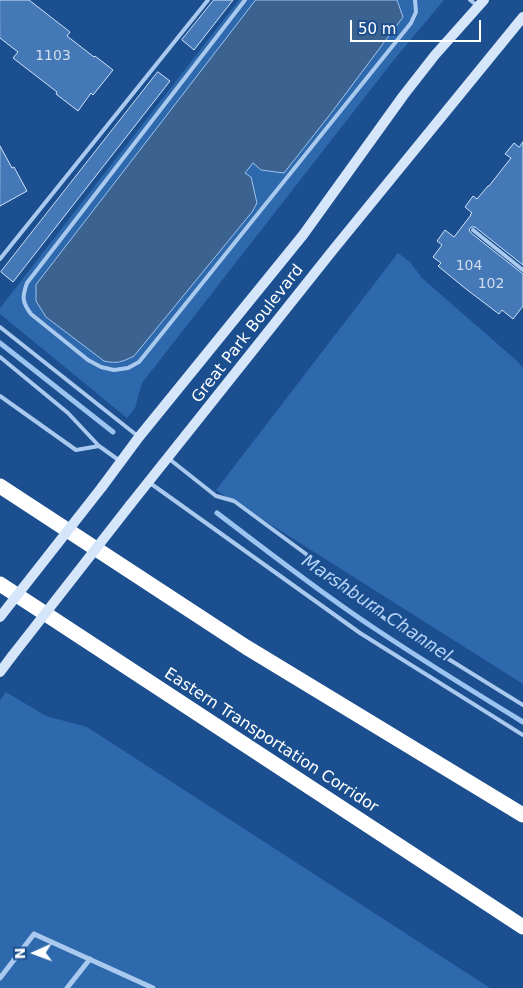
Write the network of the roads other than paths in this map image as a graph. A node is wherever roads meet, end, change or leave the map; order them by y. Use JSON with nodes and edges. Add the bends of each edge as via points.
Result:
{"nodes":[{"id":1,"x":208,"y":0,"type":"edge"},
{"id":2,"x":246,"y":0,"type":"edge"},
{"id":3,"x":414,"y":0,"type":"edge"},
{"id":4,"x":477,"y":2,"type":"edge"},
{"id":5,"x":523,"y":18,"type":"edge"},
{"id":6,"x":473,"y":230,"type":"dead end"},
{"id":7,"x":0,"y":259,"type":"edge"},
{"id":8,"x":523,"y":270,"type":"edge"},
{"id":9,"x":0,"y":327,"type":"edge"},
{"id":10,"x":0,"y":357,"type":"edge"},
{"id":11,"x":0,"y":396,"type":"edge"},
{"id":12,"x":139,"y":437,"type":"junction"},
{"id":13,"x":99,"y":446,"type":"junction"},
{"id":14,"x":168,"y":458,"type":"junction"},
{"id":15,"x":121,"y":461,"type":"junction"},
{"id":16,"x":149,"y":482,"type":"junction"},
{"id":17,"x":0,"y":486,"type":"edge"},
{"id":18,"x":0,"y":584,"type":"edge"},
{"id":19,"x":0,"y":617,"type":"edge"},
{"id":20,"x":0,"y":672,"type":"edge"},
{"id":21,"x":523,"y":704,"type":"edge"},
{"id":22,"x":523,"y":735,"type":"edge"},
{"id":23,"x":523,"y":815,"type":"edge"},
{"id":24,"x":523,"y":927,"type":"edge"},
{"id":25,"x":90,"y":959,"type":"junction"},
{"id":26,"x":0,"y":978,"type":"edge"},
{"id":27,"x":67,"y":988,"type":"edge"},
{"id":28,"x":153,"y":988,"type":"edge"}],
"edges":[{"from":1,"to":7,"type":"lane"},
{"from":2,"to":3,"type":"lane","via":[[27,283],[23,294],[25,306],[31,314],[101,367],[114,370],[128,368],[138,362],[411,22],[416,12]]},
{"from":4,"to":12,"type":"main road","name":"Great Park Boulevard","via":[[403,96],[303,235]]},
{"from":5,"to":14,"type":"main road","name":"Great Park Boulevard"},
{"from":6,"to":8,"type":"lane"},
{"from":9,"to":12,"type":"lane"},
{"from":10,"to":13,"type":"lane","via":[[68,413]]},
{"from":11,"to":13,"type":"lane","via":[[76,450]]},
{"from":12,"to":15,"type":"main road","name":"Great Park Boulevard"},
{"from":13,"to":15,"type":"lane"},
{"from":14,"to":16,"type":"main road","name":"Great Park Boulevard"},
{"from":14,"to":21,"type":"lane","via":[[216,496],[234,501],[306,554],[316,570],[395,626]]},
{"from":15,"to":19,"type":"main road","name":"Great Park Boulevard","bridge":true},
{"from":16,"to":20,"type":"main road","name":"Great Park Boulevard","bridge":true},
{"from":16,"to":22,"type":"lane","via":[[360,633]]},
{"from":17,"to":23,"type":"highway","via":[[246,646]]},
{"from":18,"to":24,"type":"highway","name":"Eastern Transportation Corridor"},
{"from":25,"to":26,"type":"street","via":[[34,934]]},
{"from":25,"to":27,"type":"street"},
{"from":25,"to":28,"type":"street"}]}
